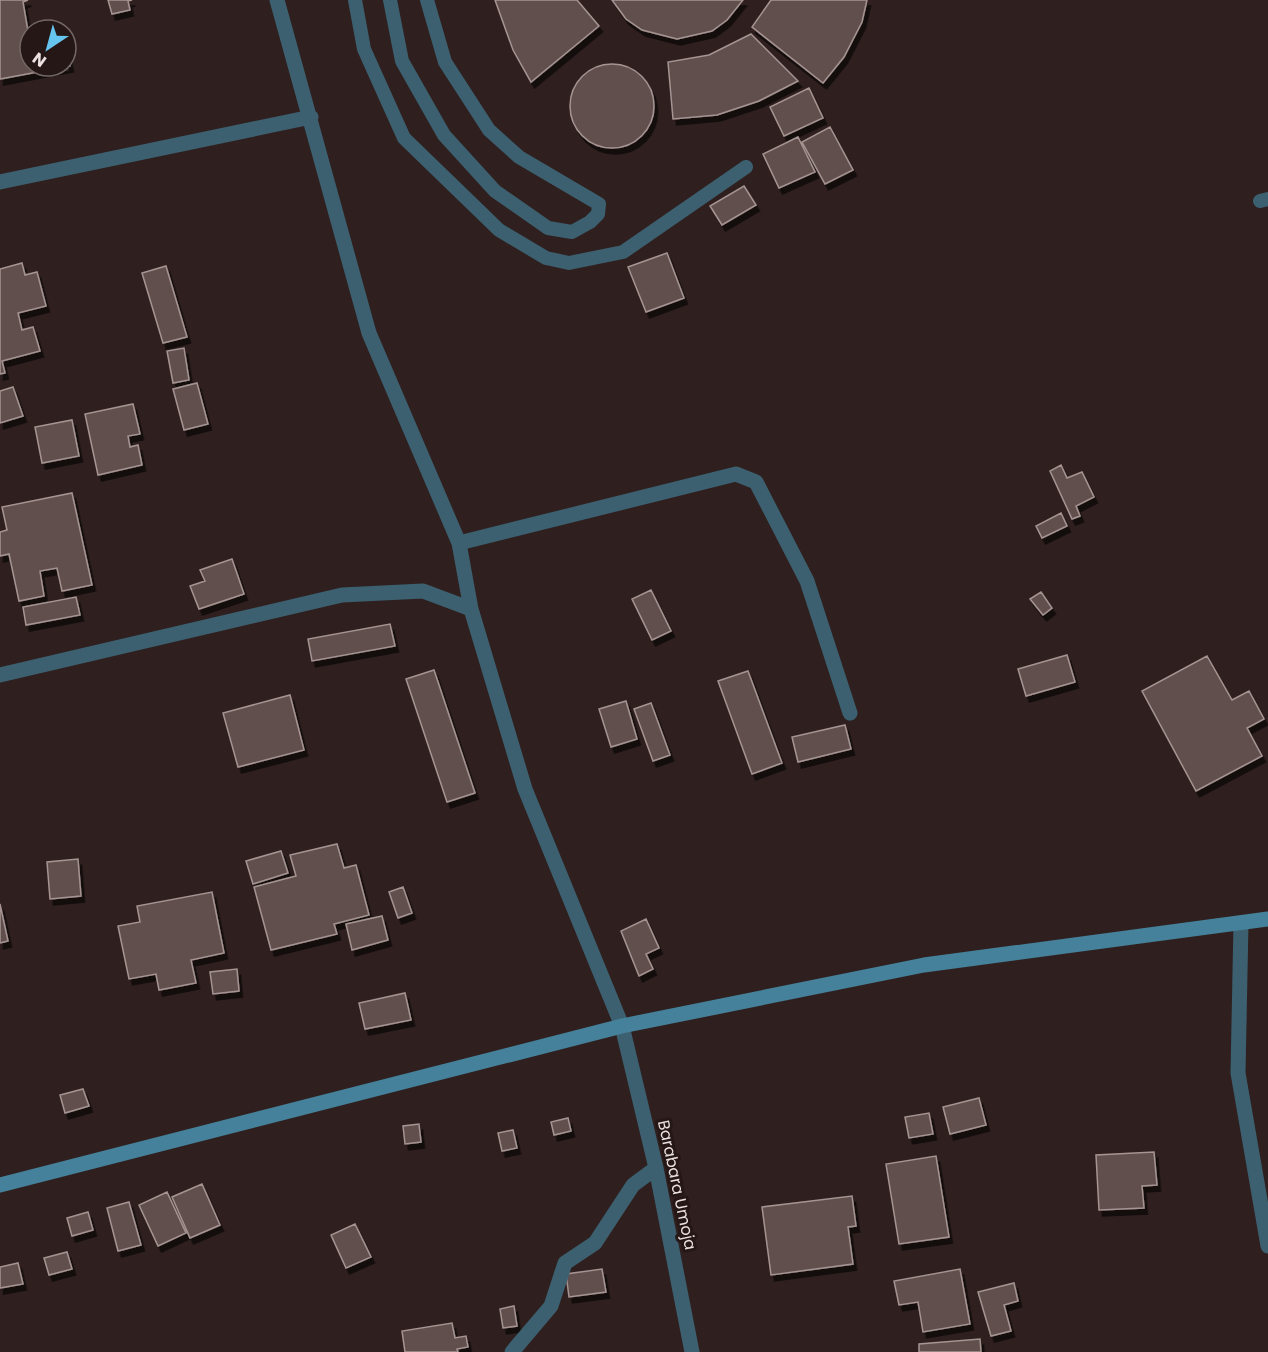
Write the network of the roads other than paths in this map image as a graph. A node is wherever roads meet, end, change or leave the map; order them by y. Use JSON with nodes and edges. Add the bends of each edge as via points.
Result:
{"nodes":[{"id":1,"x":277,"y":0,"type":"edge"},
{"id":2,"x":355,"y":0,"type":"edge"},
{"id":3,"x":390,"y":0,"type":"edge"},
{"id":4,"x":427,"y":0,"type":"edge"},
{"id":5,"x":310,"y":117,"type":"junction"},
{"id":6,"x":746,"y":167,"type":"dead end"},
{"id":7,"x":0,"y":182,"type":"edge"},
{"id":8,"x":459,"y":543,"type":"junction"},
{"id":9,"x":471,"y":609,"type":"junction"},
{"id":10,"x":0,"y":675,"type":"edge"},
{"id":11,"x":850,"y":713,"type":"dead end"},
{"id":12,"x":1268,"y":919,"type":"edge"},
{"id":13,"x":1241,"y":923,"type":"junction"},
{"id":14,"x":622,"y":1026,"type":"junction"},
{"id":15,"x":657,"y":1168,"type":"junction"},
{"id":16,"x":0,"y":1185,"type":"edge"},
{"id":17,"x":1268,"y":1246,"type":"edge"},
{"id":18,"x":512,"y":1352,"type":"edge"},
{"id":19,"x":692,"y":1352,"type":"edge"}],
"edges":[{"from":1,"to":5,"type":"street","name":"Barabara Umoja"},
{"from":2,"to":6,"type":"lane","via":[[364,49],[404,138],[499,230],[546,258],[569,263],[623,252]]},
{"from":3,"to":4,"type":"lane","via":[[402,61],[444,135],[495,191],[548,228],[572,232],[590,222],[598,214],[599,204],[519,157],[489,130],[445,62]]},
{"from":5,"to":7,"type":"street"},
{"from":5,"to":8,"type":"street","name":"Barabara Umoja","via":[[369,333]]},
{"from":8,"to":9,"type":"street","name":"Barabara Umoja"},
{"from":8,"to":11,"type":"street","via":[[736,474],[756,482],[807,581]]},
{"from":9,"to":10,"type":"street","via":[[423,591],[342,595]]},
{"from":9,"to":14,"type":"street","name":"Barabara Umoja","via":[[525,789]]},
{"from":12,"to":13,"type":"street"},
{"from":13,"to":14,"type":"street","via":[[924,965]]},
{"from":13,"to":17,"type":"street","via":[[1238,1073]]},
{"from":14,"to":15,"type":"street","name":"Barabara Umoja"},
{"from":14,"to":16,"type":"street"},
{"from":15,"to":18,"type":"street","via":[[633,1185],[596,1243],[565,1263],[551,1306]]},
{"from":15,"to":19,"type":"street","name":"Barabara Umoja"}]}
